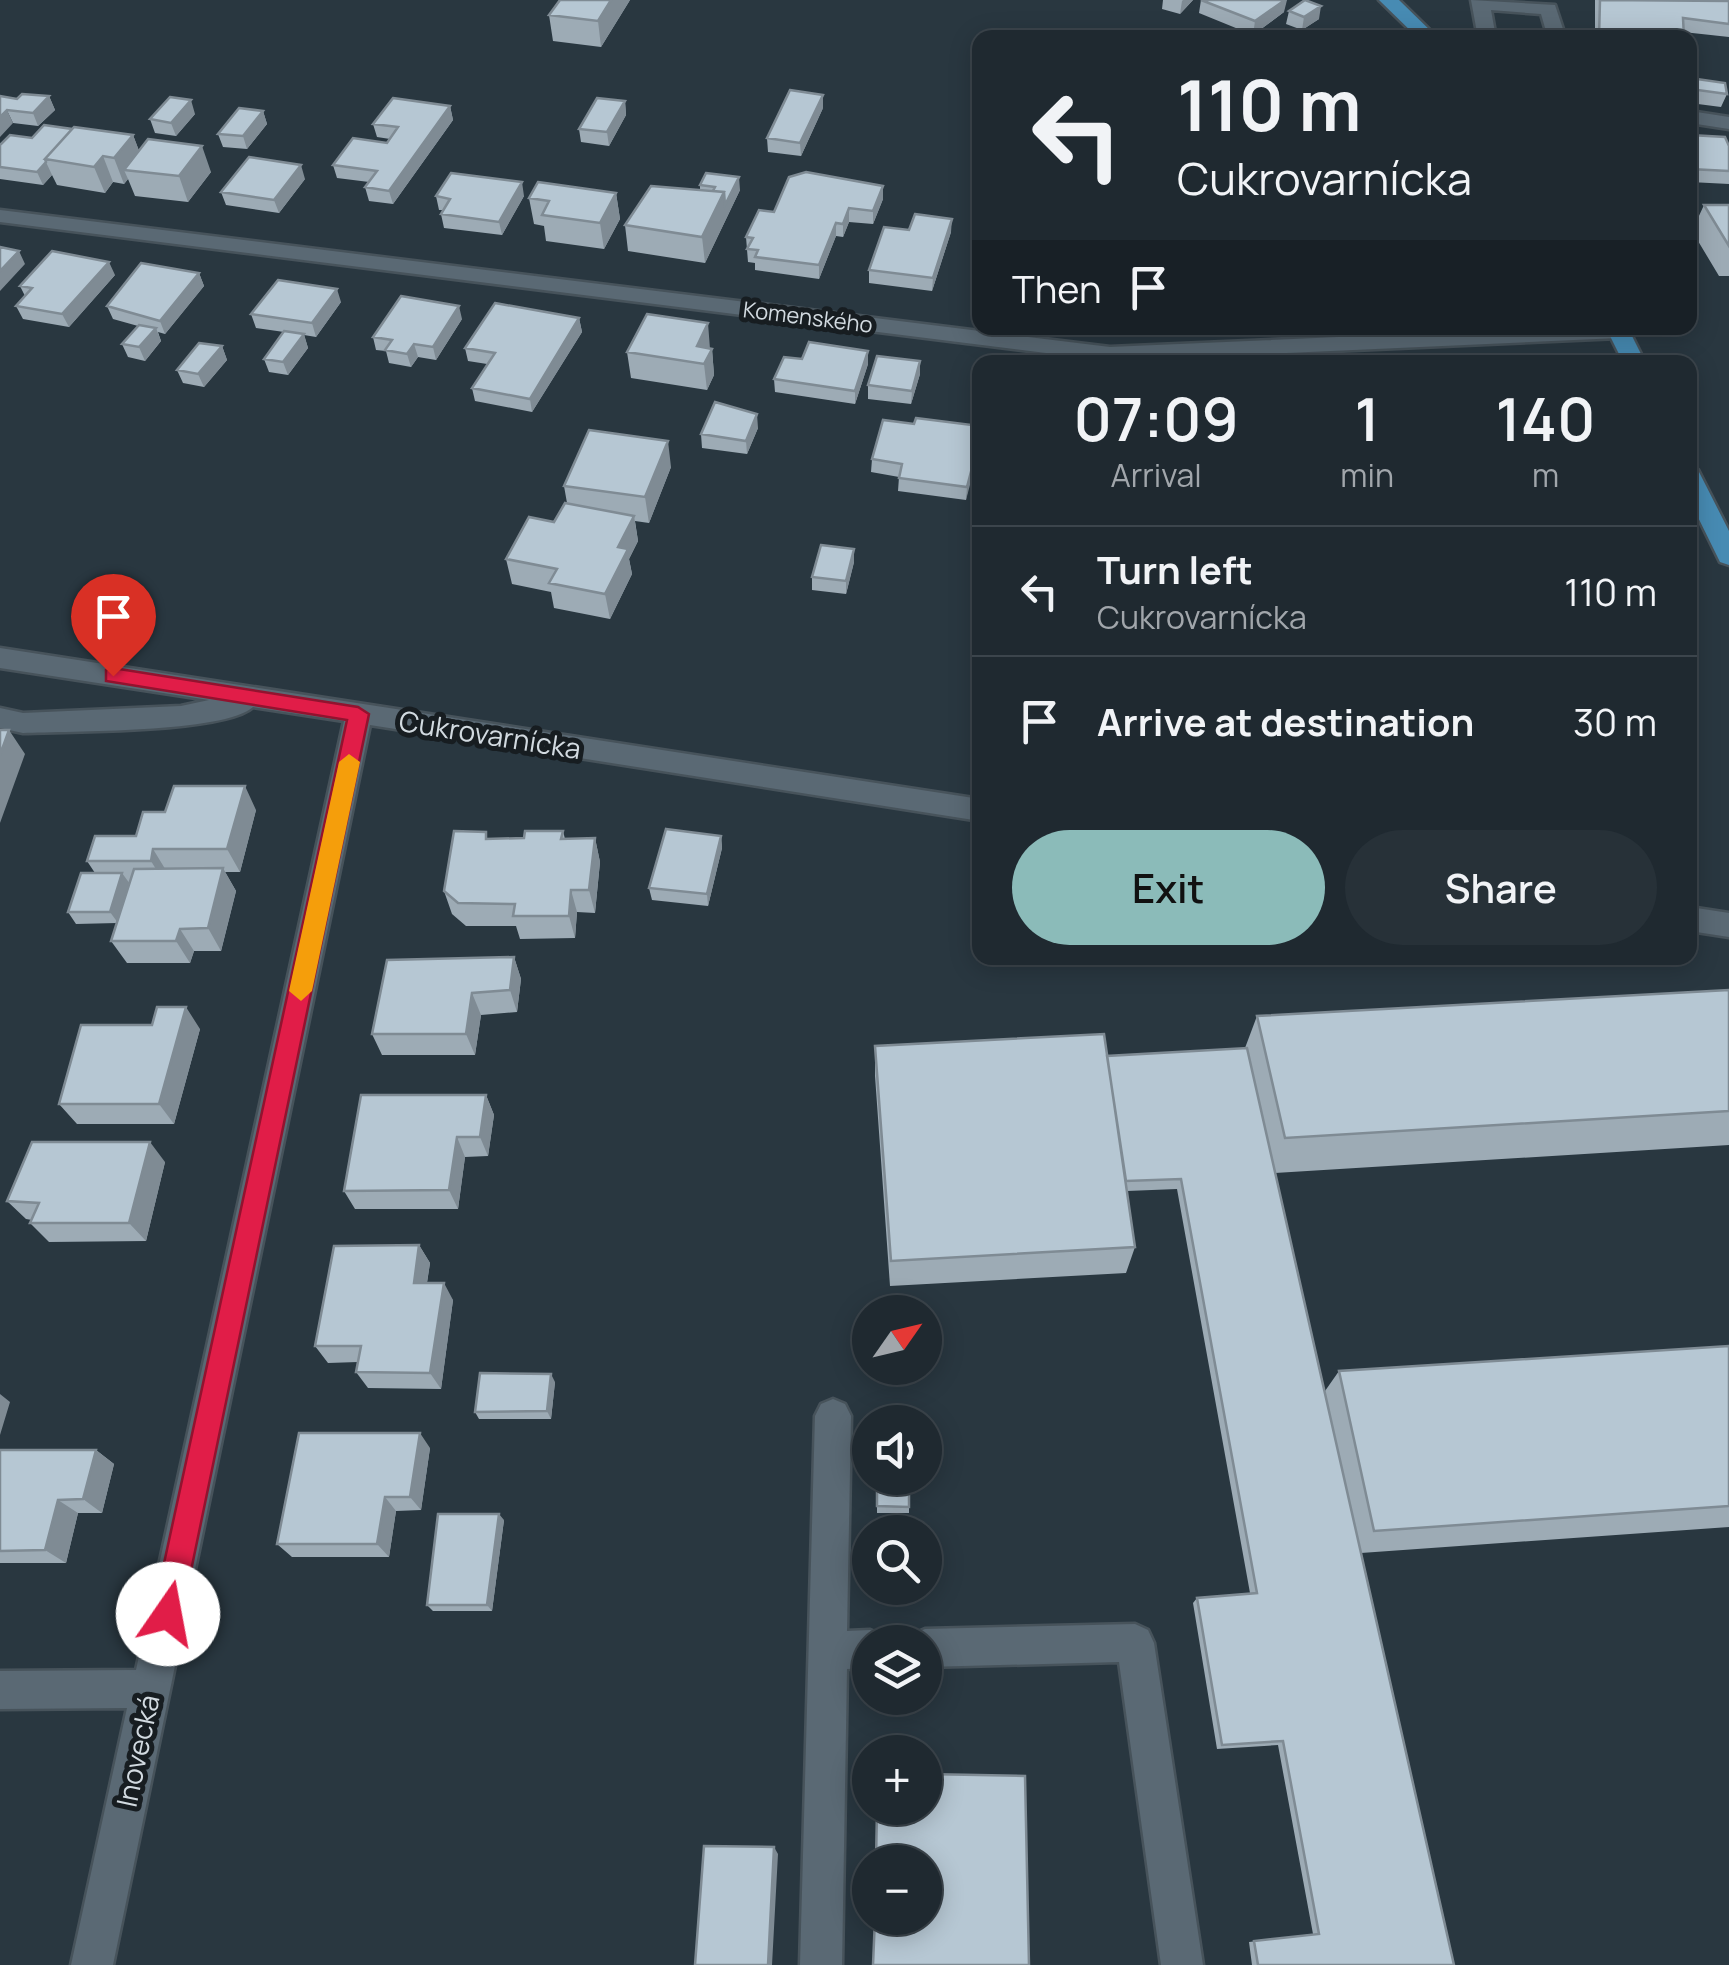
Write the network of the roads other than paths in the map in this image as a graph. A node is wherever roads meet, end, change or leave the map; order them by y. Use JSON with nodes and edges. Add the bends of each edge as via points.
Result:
{"nodes":[{"id":1,"x":1388,"y":0,"type":"edge"},
{"id":2,"x":1480,"y":2,"type":"edge"},
{"id":3,"x":1420,"y":30,"type":"edge"},
{"id":4,"x":1485,"y":30,"type":"edge"},
{"id":5,"x":1555,"y":30,"type":"edge"},
{"id":6,"x":1697,"y":119,"type":"edge"},
{"id":7,"x":1729,"y":123,"type":"edge"},
{"id":8,"x":0,"y":216,"type":"edge"},
{"id":9,"x":1496,"y":335,"type":"edge"},
{"id":10,"x":1697,"y":490,"type":"edge"},
{"id":11,"x":1729,"y":556,"type":"edge"},
{"id":12,"x":0,"y":658,"type":"edge"},
{"id":13,"x":263,"y":699,"type":"junction"},
{"id":14,"x":358,"y":714,"type":"junction"},
{"id":15,"x":0,"y":718,"type":"edge"},
{"id":16,"x":972,"y":809,"type":"edge"},
{"id":17,"x":1697,"y":921,"type":"edge"},
{"id":18,"x":1729,"y":926,"type":"edge"},
{"id":19,"x":833,"y":1416,"type":"dead end"},
{"id":20,"x":942,"y":1648,"type":"edge"},
{"id":21,"x":852,"y":1649,"type":"edge"},
{"id":22,"x":831,"y":1650,"type":"junction"},
{"id":23,"x":152,"y":1689,"type":"junction"},
{"id":24,"x":0,"y":1690,"type":"edge"},
{"id":25,"x":92,"y":1965,"type":"edge"},
{"id":26,"x":820,"y":1965,"type":"edge"},
{"id":27,"x":1182,"y":1965,"type":"edge"}],
"edges":[{"from":1,"to":3,"type":"main road"},
{"from":2,"to":4,"type":"street"},
{"from":2,"to":5,"type":"street","via":[[1549,8]]},
{"from":6,"to":7,"type":"street"},
{"from":8,"to":9,"type":"street","name":"Komenského","via":[[1110,354]]},
{"from":10,"to":11,"type":"main road"},
{"from":12,"to":13,"type":"street","name":"Cukrovarnícka"},
{"from":13,"to":14,"type":"street","name":"Cukrovarnícka"},
{"from":13,"to":15,"type":"street","via":[[181,716],[23,723]]},
{"from":14,"to":16,"type":"street","name":"Cukrovarnícka"},
{"from":14,"to":23,"type":"street","name":"Inovecká"},
{"from":17,"to":18,"type":"street"},
{"from":19,"to":22,"type":"street"},
{"from":20,"to":27,"type":"street","via":[[1135,1644]]},
{"from":21,"to":22,"type":"street"},
{"from":22,"to":26,"type":"street"},
{"from":23,"to":24,"type":"street"},
{"from":23,"to":25,"type":"street","name":"Inovecká"}]}
